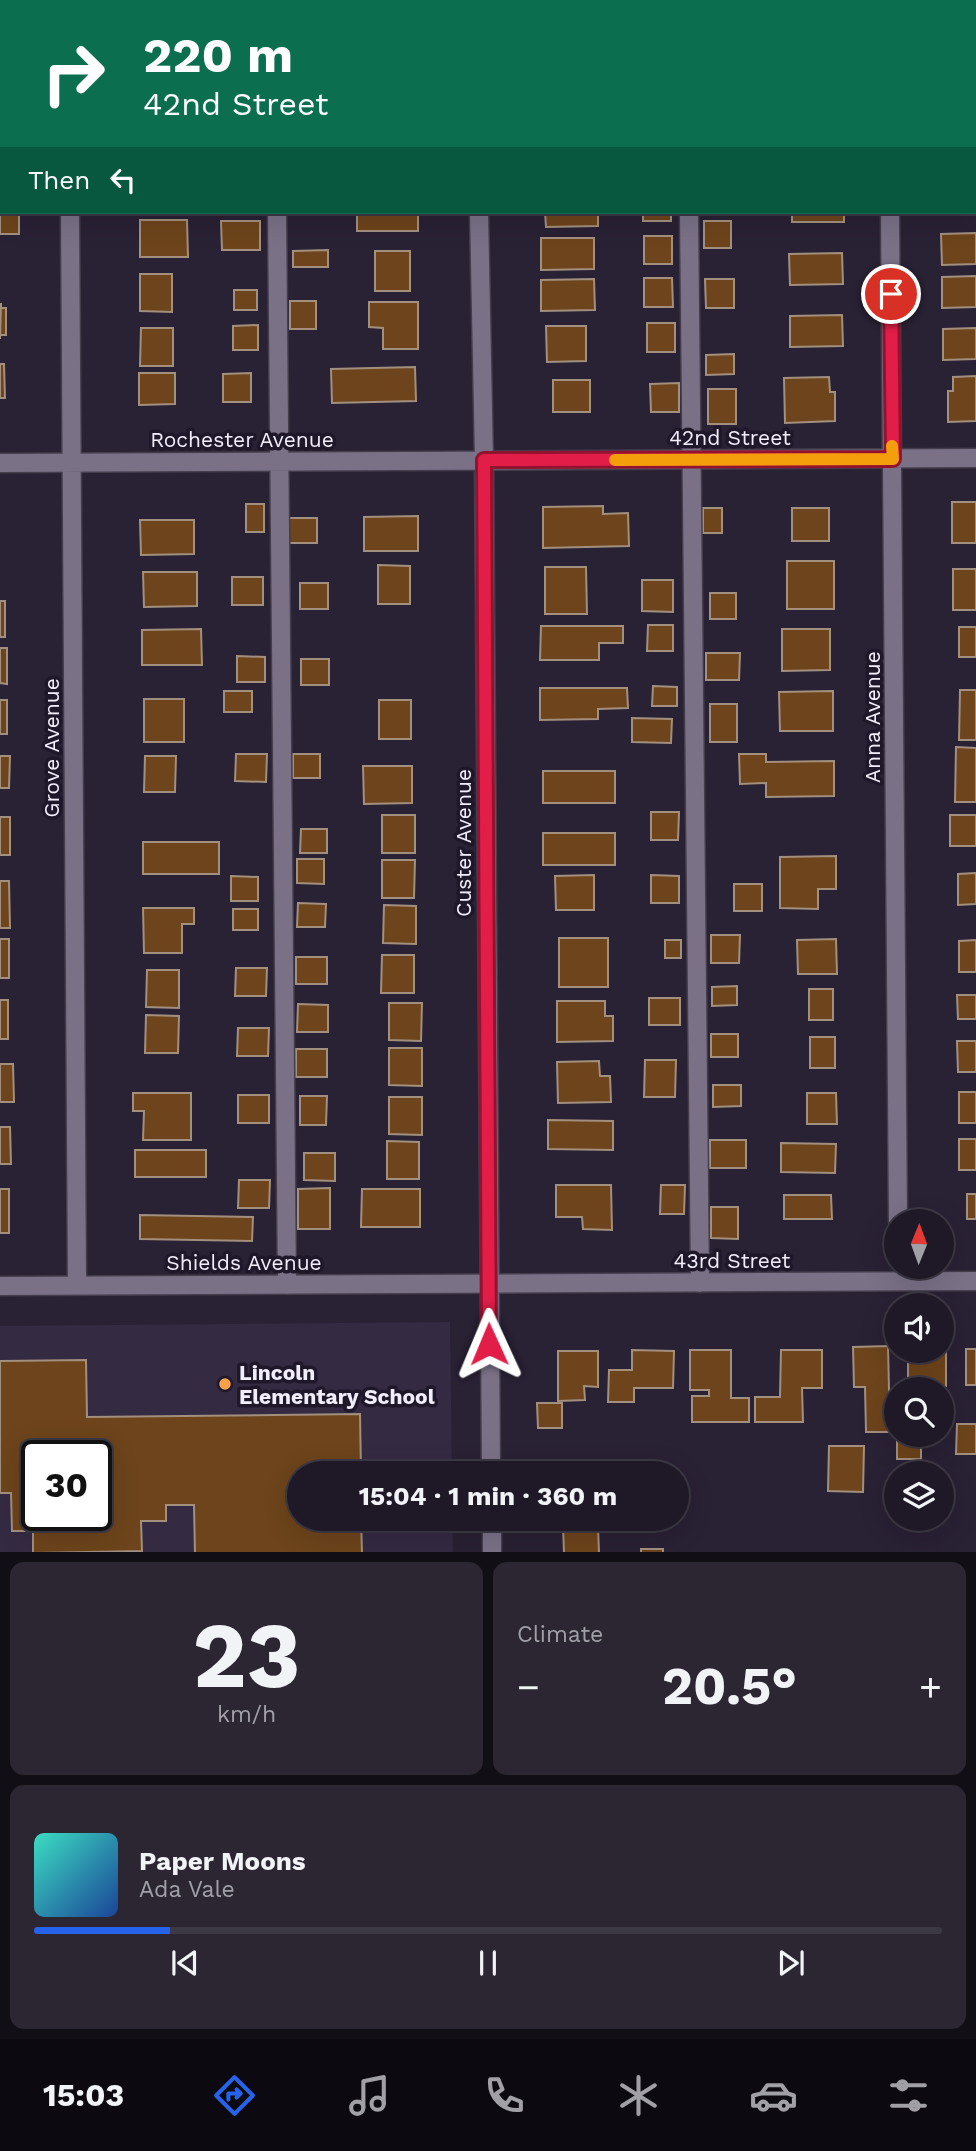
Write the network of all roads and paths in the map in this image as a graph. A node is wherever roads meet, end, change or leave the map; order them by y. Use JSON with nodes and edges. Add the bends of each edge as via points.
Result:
{"nodes":[{"id":1,"x":70,"y":214,"type":"edge"},
{"id":2,"x":277,"y":214,"type":"edge"},
{"id":3,"x":479,"y":214,"type":"edge"},
{"id":4,"x":688,"y":214,"type":"edge"},
{"id":5,"x":890,"y":214,"type":"edge"},
{"id":6,"x":976,"y":458,"type":"edge"},
{"id":7,"x":893,"y":459,"type":"junction"},
{"id":8,"x":484,"y":460,"type":"junction"},
{"id":9,"x":692,"y":460,"type":"junction"},
{"id":10,"x":73,"y":462,"type":"junction"},
{"id":11,"x":0,"y":463,"type":"edge"},
{"id":12,"x":278,"y":463,"type":"junction"},
{"id":13,"x":898,"y":1209,"type":"edge"},
{"id":14,"x":884,"y":1275,"type":"edge"},
{"id":15,"x":954,"y":1279,"type":"edge"},
{"id":16,"x":976,"y":1281,"type":"edge"},
{"id":17,"x":700,"y":1283,"type":"junction"},
{"id":18,"x":77,"y":1284,"type":"junction"},
{"id":19,"x":287,"y":1284,"type":"junction"},
{"id":20,"x":489,"y":1284,"type":"junction"},
{"id":21,"x":0,"y":1286,"type":"edge"},
{"id":22,"x":491,"y":1461,"type":"edge"},
{"id":23,"x":492,"y":1531,"type":"edge"},
{"id":24,"x":492,"y":1552,"type":"edge"}],
"edges":[{"from":1,"to":10,"type":"street","name":"Grove Avenue"},
{"from":2,"to":12,"type":"street"},
{"from":3,"to":8,"type":"street","name":"Custer Avenue"},
{"from":4,"to":9,"type":"street"},
{"from":5,"to":7,"type":"street","name":"Anna Avenue"},
{"from":6,"to":7,"type":"street","name":"42nd Street"},
{"from":7,"to":9,"type":"street","name":"42nd Street"},
{"from":7,"to":13,"type":"street","name":"Anna Avenue"},
{"from":8,"to":9,"type":"street","name":"42nd Street"},
{"from":8,"to":12,"type":"street","name":"Rochester Avenue"},
{"from":8,"to":20,"type":"street","name":"Custer Avenue"},
{"from":9,"to":17,"type":"street"},
{"from":10,"to":11,"type":"street","name":"Rochester Avenue"},
{"from":10,"to":12,"type":"street","name":"Rochester Avenue"},
{"from":10,"to":18,"type":"street","name":"Grove Avenue"},
{"from":12,"to":19,"type":"street"},
{"from":14,"to":17,"type":"street","name":"43rd Street"},
{"from":15,"to":16,"type":"street","name":"43rd Street"},
{"from":17,"to":20,"type":"street","name":"43rd Street"},
{"from":18,"to":19,"type":"street","name":"Shields Avenue"},
{"from":18,"to":21,"type":"street","name":"Shields Avenue"},
{"from":19,"to":20,"type":"street","name":"Shields Avenue"},
{"from":20,"to":22,"type":"street","name":"Custer Avenue"},
{"from":23,"to":24,"type":"street"}]}
